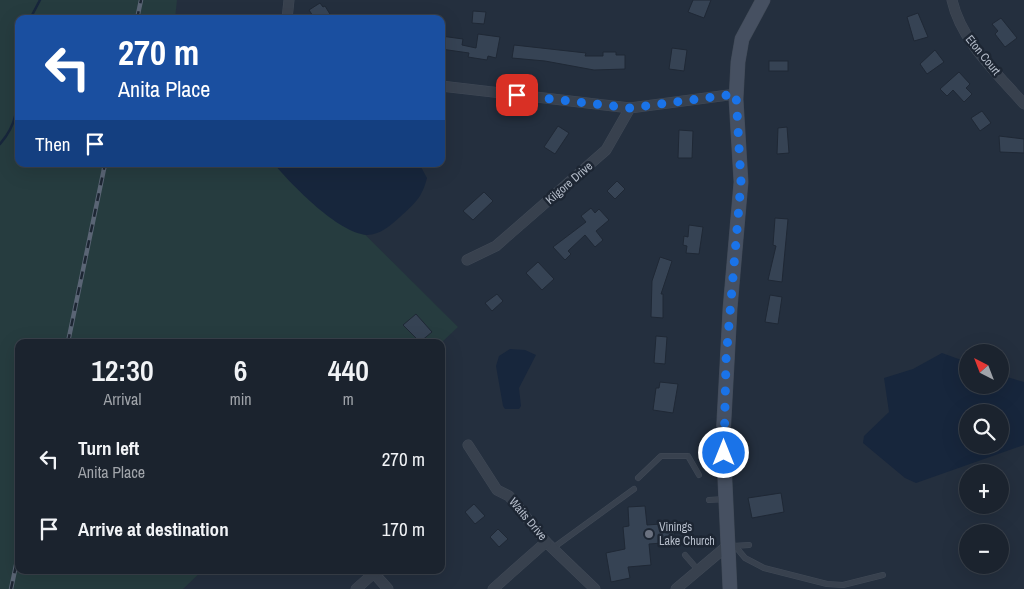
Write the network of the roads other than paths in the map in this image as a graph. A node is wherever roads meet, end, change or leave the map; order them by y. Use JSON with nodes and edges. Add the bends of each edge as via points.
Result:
{"nodes":[{"id":1,"x":289,"y":0,"type":"edge"},
{"id":2,"x":763,"y":0,"type":"edge"},
{"id":3,"x":952,"y":0,"type":"edge"},
{"id":4,"x":287,"y":15,"type":"edge"},
{"id":5,"x":445,"y":86,"type":"edge"},
{"id":6,"x":736,"y":94,"type":"junction"},
{"id":7,"x":1024,"y":104,"type":"edge"},
{"id":8,"x":630,"y":108,"type":"junction"},
{"id":9,"x":467,"y":260,"type":"dead end"},
{"id":10,"x":468,"y":446,"type":"dead end"},
{"id":11,"x":699,"y":475,"type":"dead end"},
{"id":12,"x":638,"y":478,"type":"dead end"},
{"id":13,"x":634,"y":489,"type":"dead end"},
{"id":14,"x":725,"y":499,"type":"junction"},
{"id":15,"x":709,"y":500,"type":"dead end"},
{"id":16,"x":550,"y":545,"type":"junction"},
{"id":17,"x":749,"y":545,"type":"dead end"},
{"id":18,"x":731,"y":546,"type":"junction"},
{"id":19,"x":685,"y":555,"type":"dead end"},
{"id":20,"x":698,"y":570,"type":"junction"},
{"id":21,"x":371,"y":574,"type":"edge"},
{"id":22,"x":375,"y":574,"type":"edge"},
{"id":23,"x":883,"y":575,"type":"dead end"},
{"id":24,"x":356,"y":589,"type":"edge"},
{"id":25,"x":388,"y":589,"type":"edge"},
{"id":26,"x":493,"y":589,"type":"edge"},
{"id":27,"x":595,"y":589,"type":"edge"},
{"id":28,"x":676,"y":589,"type":"edge"},
{"id":29,"x":730,"y":589,"type":"edge"}],
"edges":[{"from":1,"to":4,"type":"street"},
{"from":2,"to":6,"type":"street","via":[[742,39]]},
{"from":3,"to":7,"type":"street","name":"Eton Court","via":[[958,20],[970,40]]},
{"from":5,"to":8,"type":"street"},
{"from":6,"to":8,"type":"street"},
{"from":6,"to":14,"type":"street","via":[[741,182],[726,360]]},
{"from":8,"to":9,"type":"street","name":"Kilgore Drive","via":[[606,150],[496,246]]},
{"from":10,"to":16,"type":"street","name":"Waits Drive","via":[[497,490],[509,496]]},
{"from":11,"to":12,"type":"lane","via":[[688,456],[661,456]]},
{"from":13,"to":16,"type":"lane"},
{"from":14,"to":15,"type":"lane"},
{"from":14,"to":18,"type":"street"},
{"from":16,"to":26,"type":"street"},
{"from":16,"to":27,"type":"street","name":"Waits Drive"},
{"from":17,"to":18,"type":"lane"},
{"from":18,"to":20,"type":"street"},
{"from":18,"to":23,"type":"lane","via":[[764,568],[827,584],[843,584]]},
{"from":18,"to":29,"type":"street"},
{"from":19,"to":20,"type":"lane"},
{"from":20,"to":28,"type":"street"},
{"from":21,"to":24,"type":"street"},
{"from":22,"to":25,"type":"street"}]}
